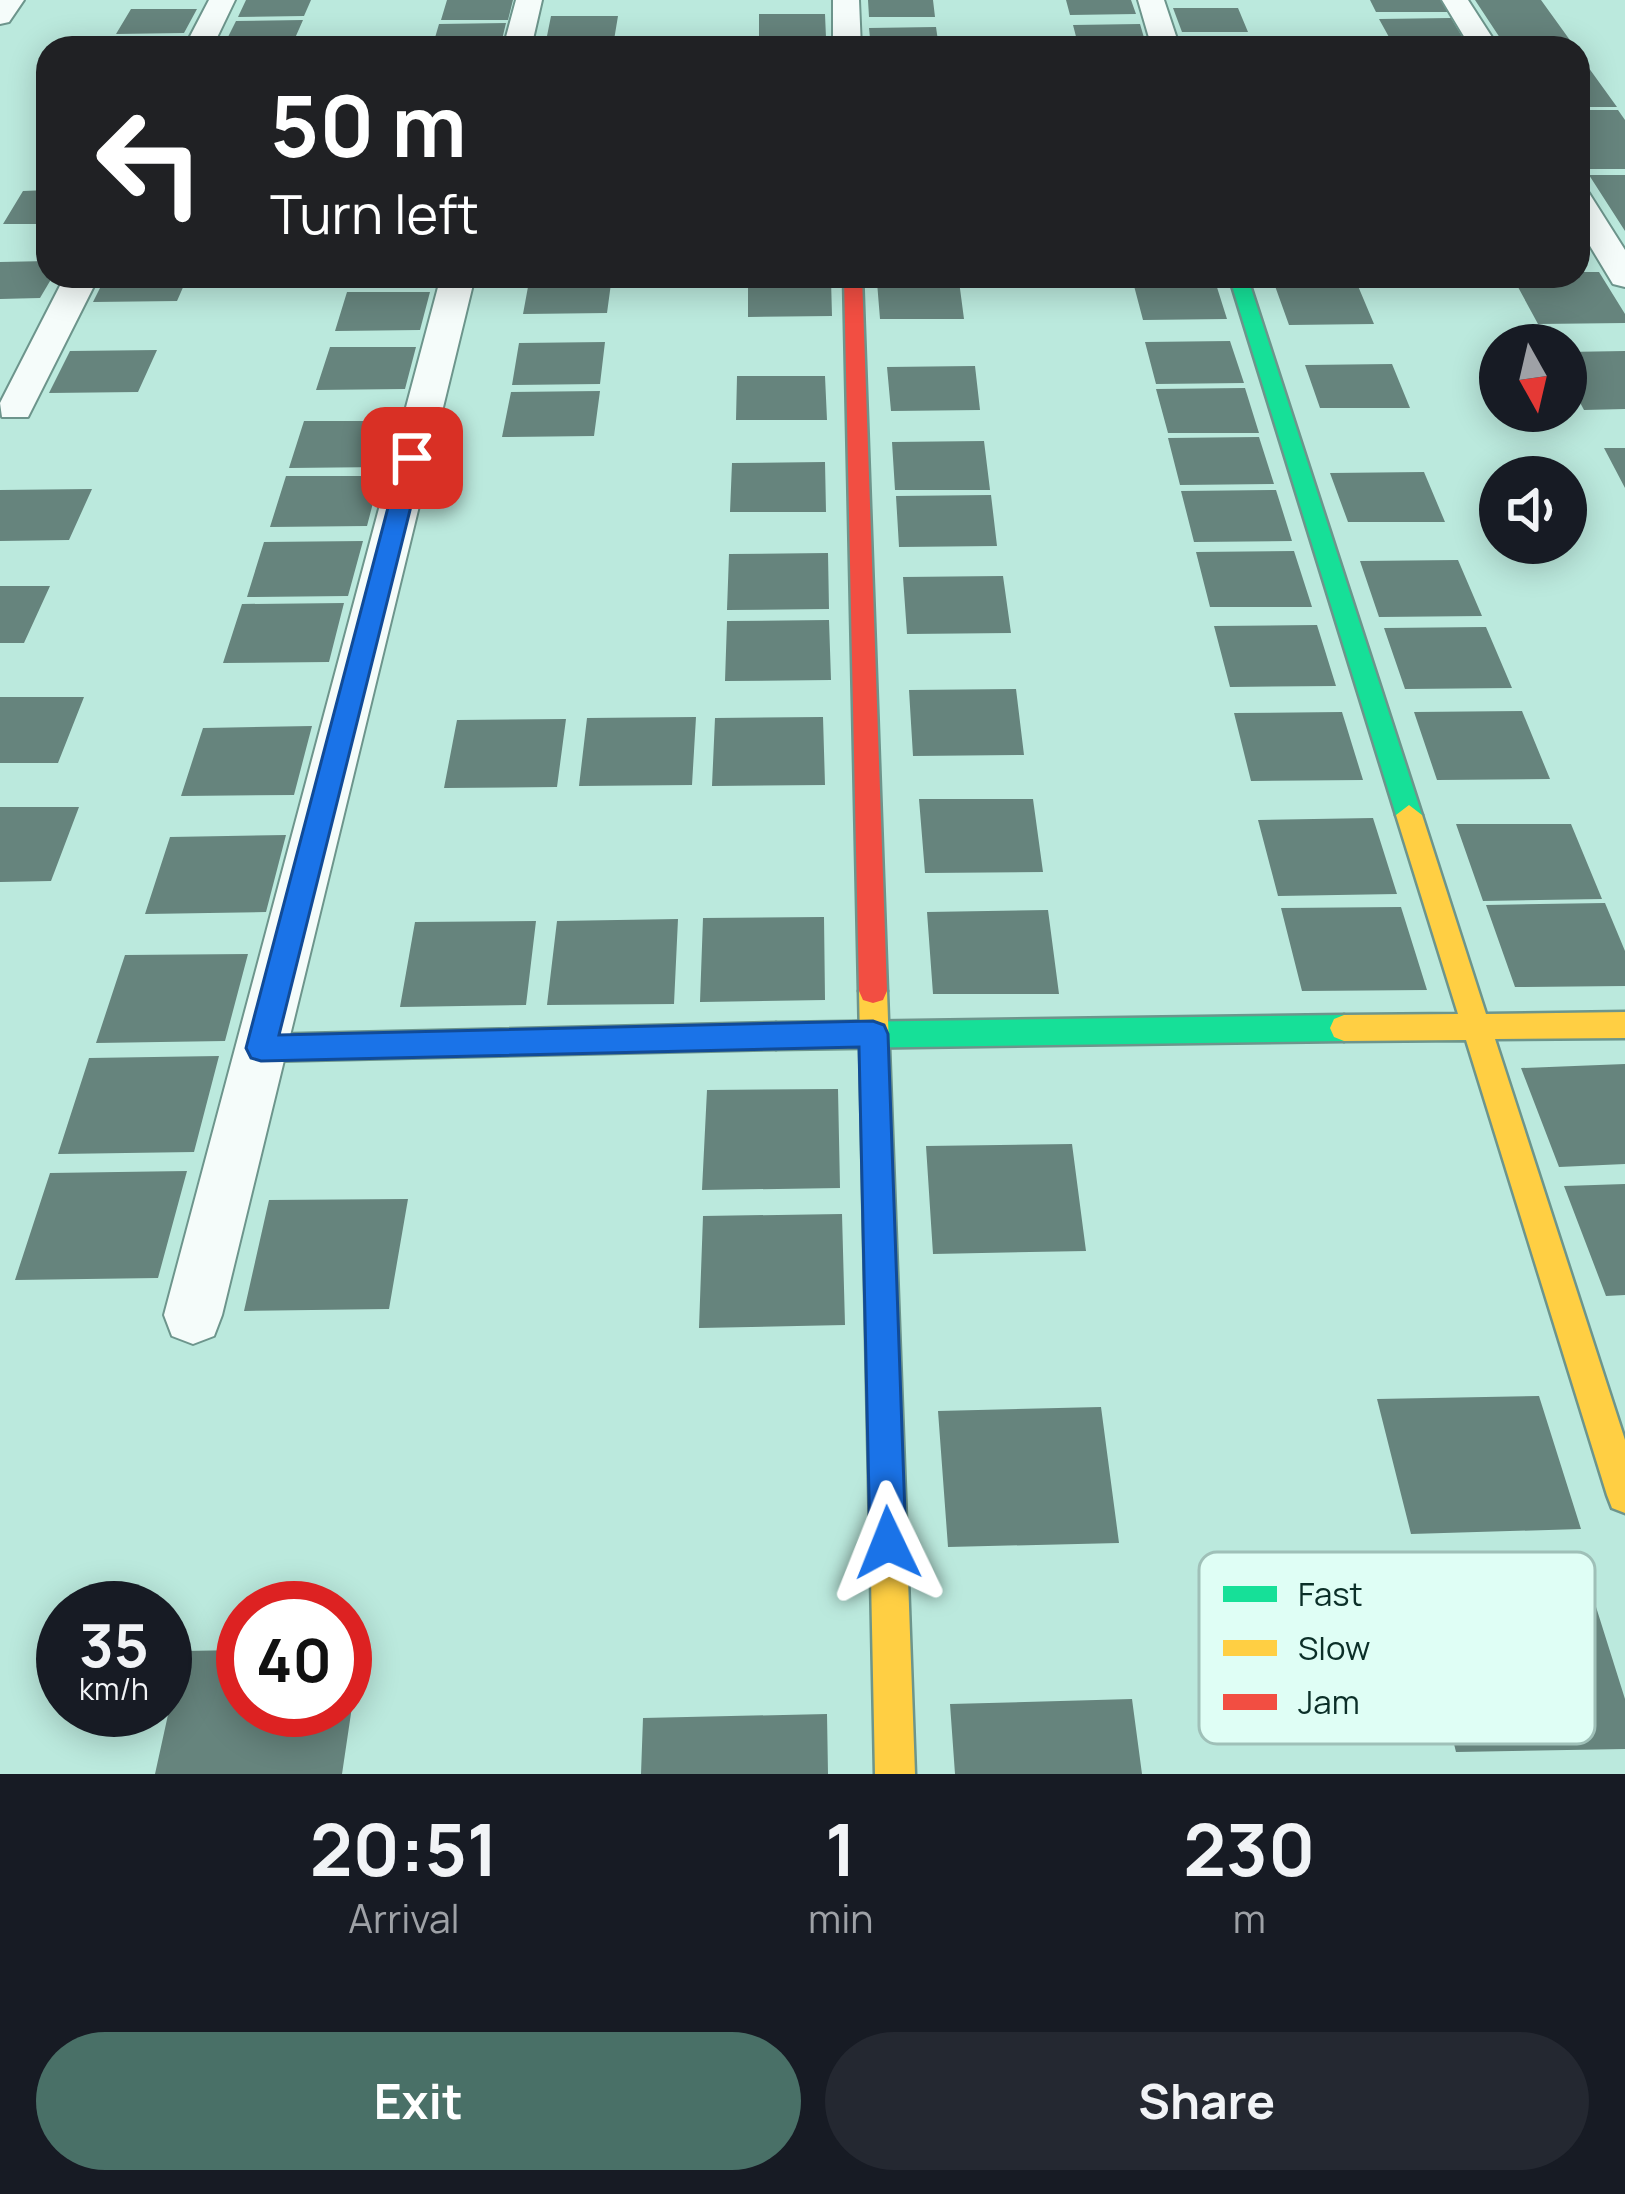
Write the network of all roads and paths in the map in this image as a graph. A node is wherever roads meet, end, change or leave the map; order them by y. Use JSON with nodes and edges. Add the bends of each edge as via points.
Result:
{"nodes":[{"id":1,"x":11,"y":0,"type":"edge"},
{"id":2,"x":222,"y":0,"type":"edge"},
{"id":3,"x":529,"y":0,"type":"edge"},
{"id":4,"x":845,"y":0,"type":"edge"},
{"id":5,"x":1150,"y":0,"type":"edge"},
{"id":6,"x":1455,"y":0,"type":"edge"},
{"id":7,"x":0,"y":16,"type":"edge"},
{"id":8,"x":204,"y":36,"type":"edge"},
{"id":9,"x":520,"y":36,"type":"edge"},
{"id":10,"x":846,"y":36,"type":"edge"},
{"id":11,"x":1162,"y":36,"type":"edge"},
{"id":12,"x":1478,"y":36,"type":"edge"},
{"id":13,"x":1590,"y":220,"type":"edge"},
{"id":14,"x":1625,"y":277,"type":"edge"},
{"id":15,"x":76,"y":288,"type":"edge"},
{"id":16,"x":455,"y":288,"type":"edge"},
{"id":17,"x":853,"y":288,"type":"edge"},
{"id":18,"x":1242,"y":288,"type":"edge"},
{"id":19,"x":15,"y":409,"type":"dead end"},
{"id":20,"x":1625,"y":1025,"type":"edge"},
{"id":21,"x":1476,"y":1028,"type":"junction"},
{"id":22,"x":873,"y":1034,"type":"junction"},
{"id":23,"x":261,"y":1048,"type":"junction"},
{"id":24,"x":193,"y":1315,"type":"dead end"},
{"id":25,"x":1625,"y":1496,"type":"edge"},
{"id":26,"x":895,"y":1774,"type":"edge"}],
"edges":[{"from":1,"to":7,"type":"street"},
{"from":2,"to":8,"type":"street"},
{"from":3,"to":9,"type":"street"},
{"from":4,"to":10,"type":"street"},
{"from":5,"to":11,"type":"street"},
{"from":6,"to":12,"type":"street"},
{"from":13,"to":14,"type":"street"},
{"from":15,"to":19,"type":"street"},
{"from":16,"to":23,"type":"street"},
{"from":17,"to":22,"type":"street"},
{"from":18,"to":21,"type":"street"},
{"from":20,"to":21,"type":"street"},
{"from":21,"to":22,"type":"street"},
{"from":21,"to":25,"type":"street"},
{"from":22,"to":23,"type":"street"},
{"from":22,"to":26,"type":"street"},
{"from":23,"to":24,"type":"street"}]}
